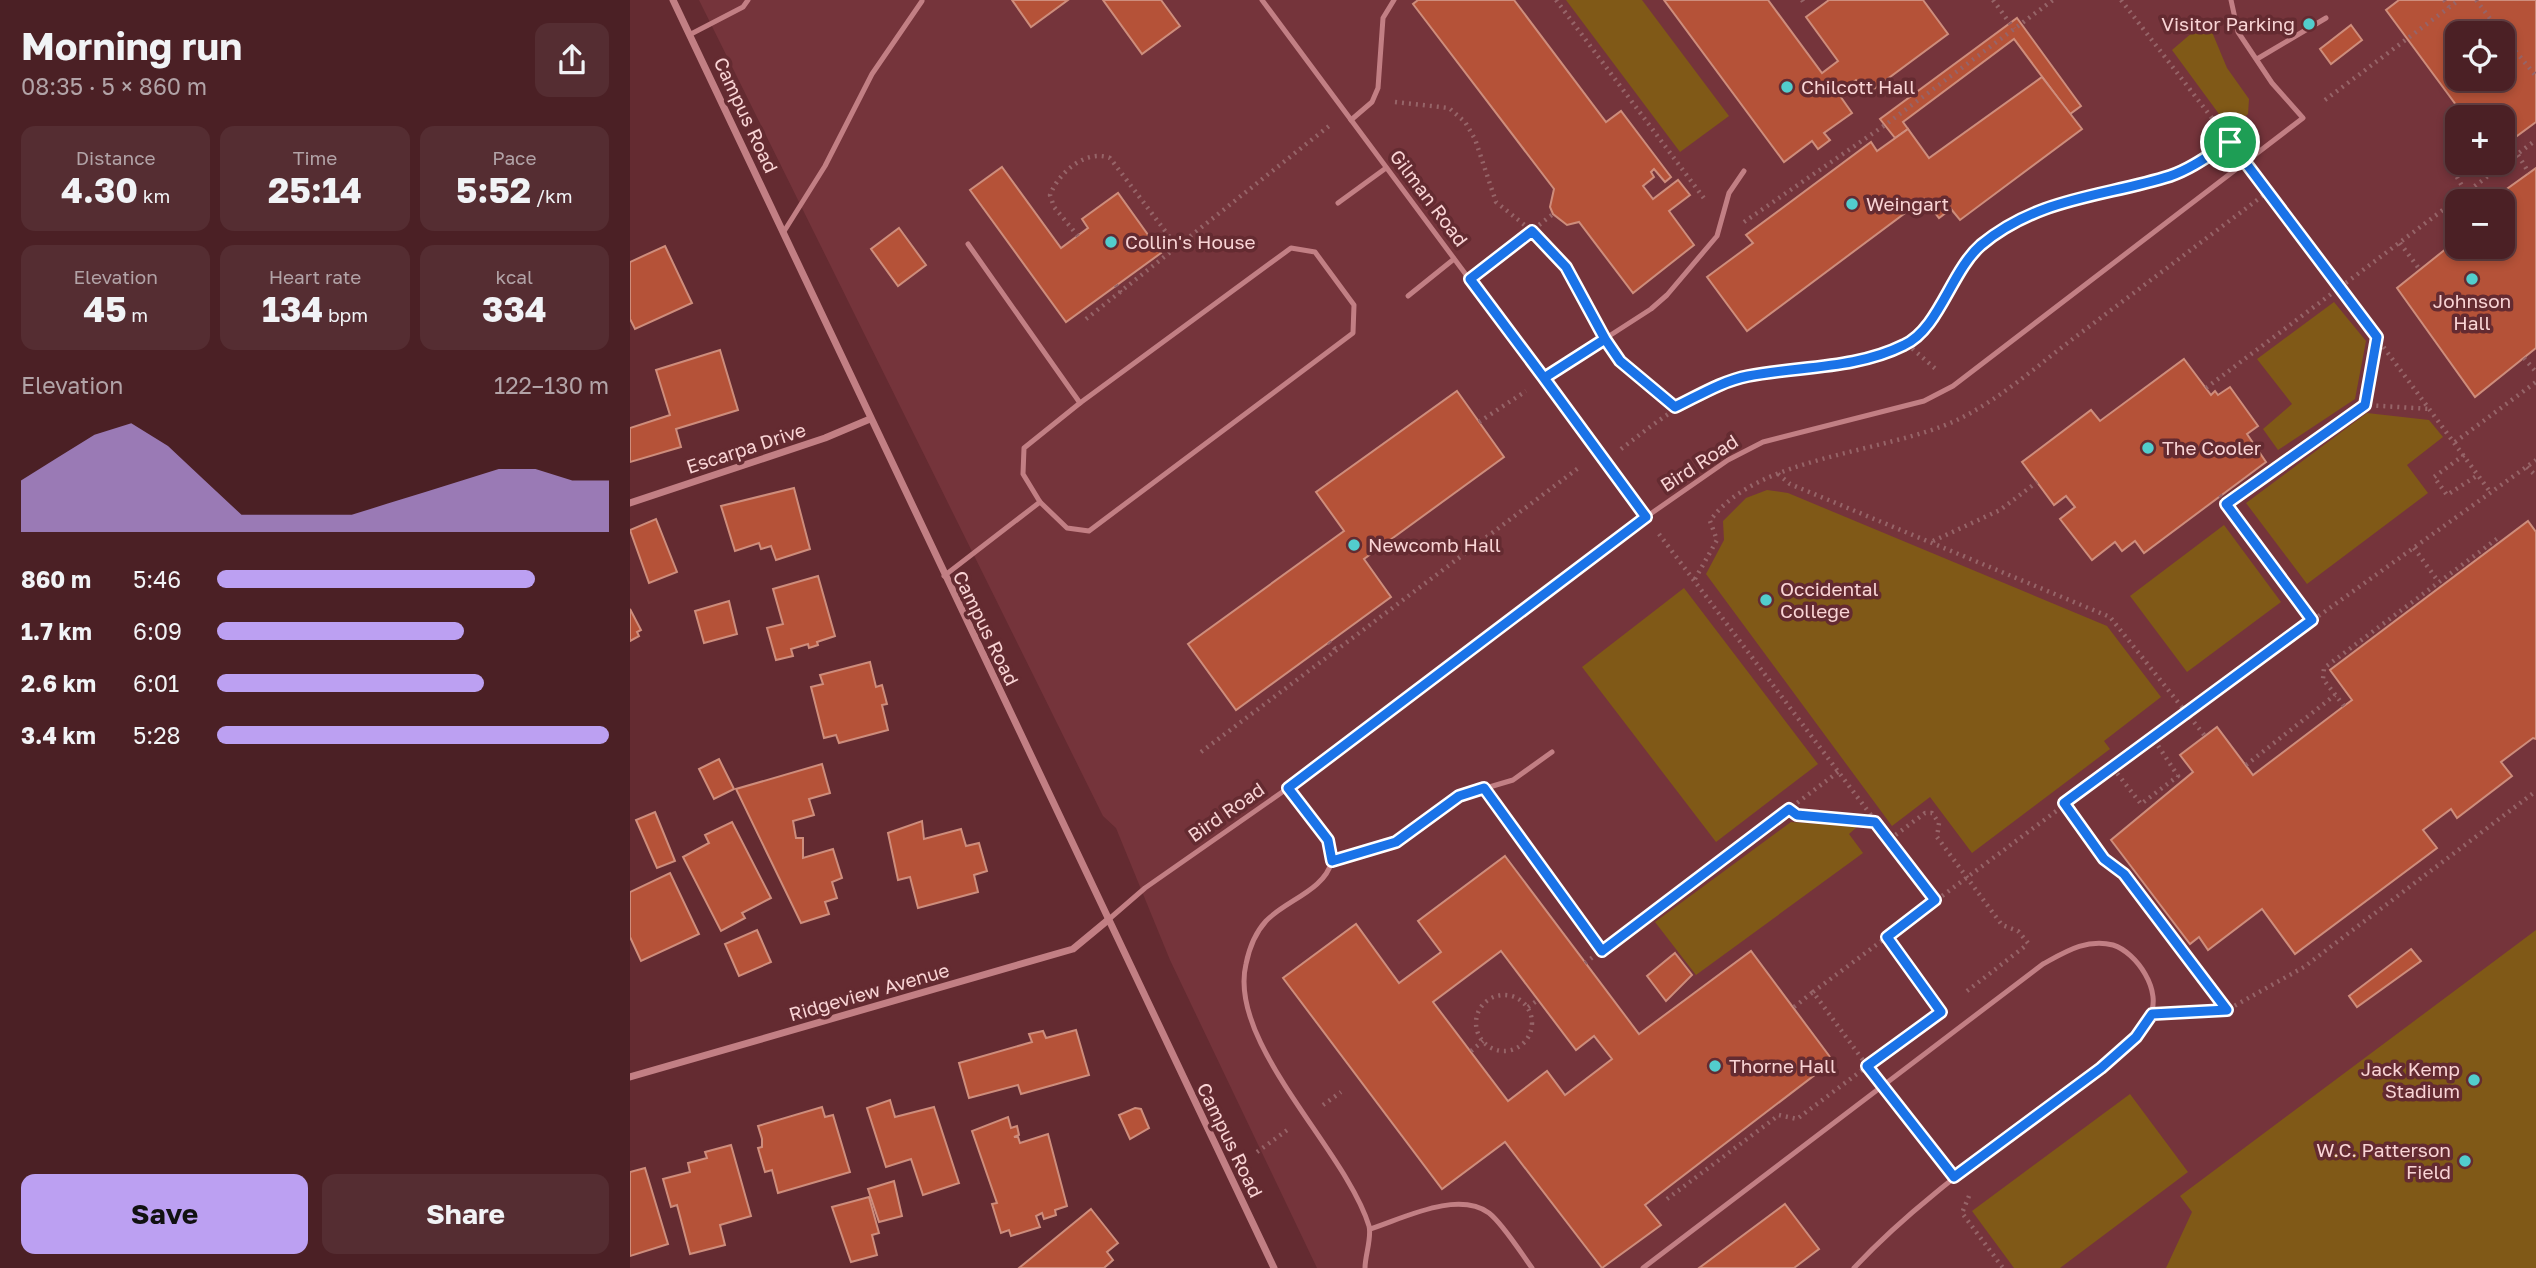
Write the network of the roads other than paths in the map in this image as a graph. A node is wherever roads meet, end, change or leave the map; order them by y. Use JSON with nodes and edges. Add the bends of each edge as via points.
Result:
{"nodes":[{"id":1,"x":673,"y":0,"type":"edge"},
{"id":2,"x":748,"y":0,"type":"edge"},
{"id":3,"x":1262,"y":0,"type":"edge"},
{"id":4,"x":1394,"y":0,"type":"edge"},
{"id":5,"x":2231,"y":0,"type":"edge"},
{"id":6,"x":922,"y":1,"type":"edge"},
{"id":7,"x":2326,"y":18,"type":"dead end"},
{"id":8,"x":691,"y":34,"type":"junction"},
{"id":9,"x":2257,"y":59,"type":"junction"},
{"id":10,"x":1351,"y":120,"type":"junction"},
{"id":11,"x":1386,"y":168,"type":"junction"},
{"id":12,"x":1744,"y":170,"type":"dead end"},
{"id":13,"x":1338,"y":203,"type":"dead end"},
{"id":14,"x":783,"y":233,"type":"junction"},
{"id":15,"x":968,"y":244,"type":"dead end"},
{"id":16,"x":1454,"y":259,"type":"junction"},
{"id":17,"x":1408,"y":296,"type":"dead end"},
{"id":18,"x":1544,"y":378,"type":"junction"},
{"id":19,"x":1080,"y":403,"type":"junction"},
{"id":20,"x":870,"y":419,"type":"junction"},
{"id":21,"x":1040,"y":502,"type":"junction"},
{"id":22,"x":630,"y":503,"type":"edge"},
{"id":23,"x":1646,"y":517,"type":"junction"},
{"id":24,"x":944,"y":576,"type":"junction"},
{"id":25,"x":1552,"y":752,"type":"dead end"},
{"id":26,"x":1288,"y":788,"type":"junction"},
{"id":27,"x":1332,"y":861,"type":"junction"},
{"id":28,"x":1108,"y":920,"type":"junction"},
{"id":29,"x":630,"y":1077,"type":"edge"},
{"id":30,"x":1370,"y":1229,"type":"junction"},
{"id":31,"x":1274,"y":1268,"type":"edge"},
{"id":32,"x":1365,"y":1268,"type":"edge"},
{"id":33,"x":1532,"y":1268,"type":"edge"},
{"id":34,"x":1643,"y":1268,"type":"edge"},
{"id":35,"x":1854,"y":1268,"type":"edge"}],
"edges":[{"from":1,"to":8,"type":"street","name":"Campus Road"},
{"from":2,"to":8,"type":"lane"},
{"from":3,"to":10,"type":"lane","name":"Gilman Road"},
{"from":4,"to":10,"type":"lane","via":[[1383,18],[1378,88],[1372,102]]},
{"from":5,"to":9,"type":"lane","via":[[2238,32]]},
{"from":6,"to":14,"type":"lane","via":[[872,74],[825,166]]},
{"from":7,"to":9,"type":"lane"},
{"from":8,"to":14,"type":"street","name":"Campus Road"},
{"from":9,"to":23,"type":"lane","name":"Bird Road","via":[[2303,118],[1954,386],[1924,401],[1763,442],[1728,460]]},
{"from":10,"to":11,"type":"lane","name":"Gilman Road"},
{"from":11,"to":13,"type":"lane"},
{"from":11,"to":16,"type":"lane","name":"Gilman Road"},
{"from":12,"to":18,"type":"lane","via":[[1729,193],[1717,236],[1667,295]]},
{"from":14,"to":20,"type":"street","name":"Campus Road"},
{"from":15,"to":19,"type":"lane"},
{"from":16,"to":17,"type":"lane"},
{"from":16,"to":18,"type":"lane","name":"Gilman Road"},
{"from":18,"to":23,"type":"lane","name":"Gilman Road"},
{"from":19,"to":21,"type":"lane","via":[[1024,448],[1023,474]]},
{"from":19,"to":21,"type":"lane","via":[[1292,248],[1315,252],[1354,305],[1353,333],[1088,531],[1067,528]]},
{"from":20,"to":22,"type":"street","name":"Escarpa Drive"},
{"from":20,"to":24,"type":"street","name":"Campus Road"},
{"from":21,"to":24,"type":"lane"},
{"from":23,"to":26,"type":"lane","name":"Bird Road"},
{"from":24,"to":28,"type":"street","name":"Campus Road"},
{"from":25,"to":27,"type":"lane","via":[[1513,780],[1459,796],[1396,842]]},
{"from":26,"to":27,"type":"lane","via":[[1328,840]]},
{"from":26,"to":28,"type":"lane","name":"Bird Road","via":[[1145,888]]},
{"from":27,"to":30,"type":"lane","via":[[1322,880],[1266,921],[1253,941],[1244,985],[1249,1013],[1267,1055],[1359,1201]]},
{"from":28,"to":29,"type":"street","name":"Ridgeview Avenue","via":[[1073,949]]},
{"from":28,"to":31,"type":"street","name":"Campus Road"},
{"from":30,"to":32,"type":"lane"},
{"from":30,"to":33,"type":"lane","via":[[1450,1204],[1470,1205],[1489,1213]]},
{"from":34,"to":35,"type":"lane","via":[[2043,964],[2075,947],[2100,942],[2126,949],[2143,970],[2152,994],[2152,1014],[2136,1037],[1913,1209]]}]}
